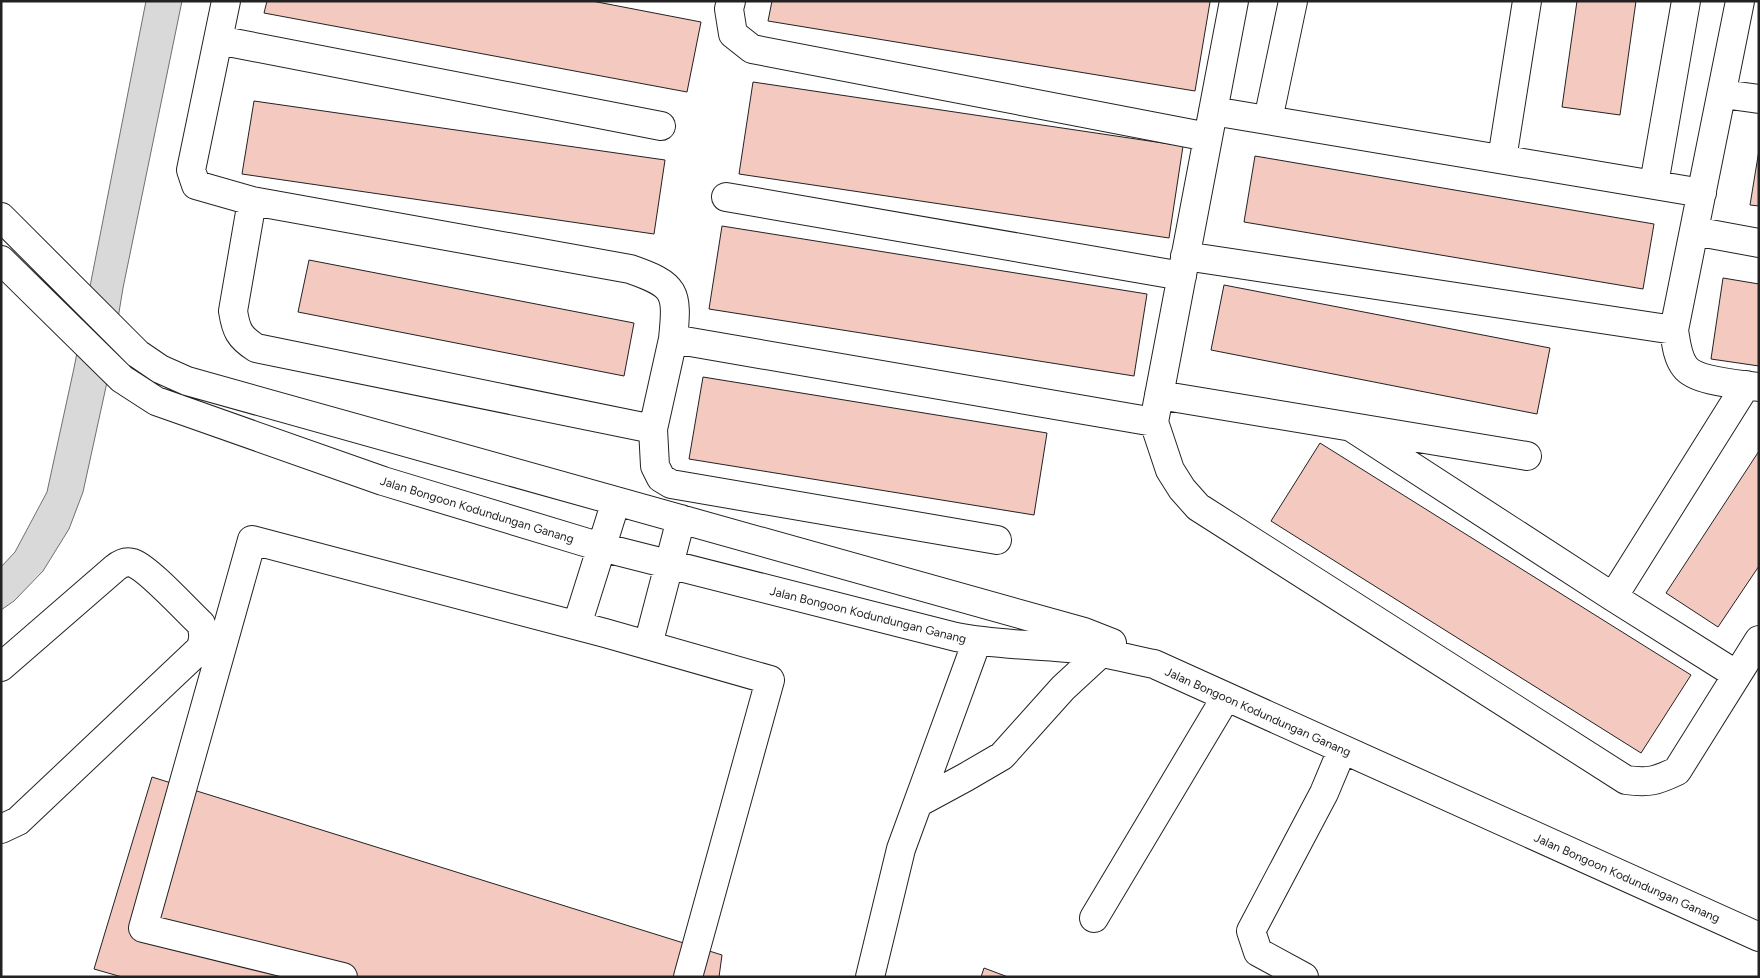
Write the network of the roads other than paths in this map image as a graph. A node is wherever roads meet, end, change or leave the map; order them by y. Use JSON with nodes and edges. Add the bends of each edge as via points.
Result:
{"nodes":[{"id":1,"x":226,"y":1,"type":"edge"},
{"id":2,"x":731,"y":1,"type":"edge"},
{"id":3,"x":1234,"y":1,"type":"edge"},
{"id":4,"x":1294,"y":1,"type":"edge"},
{"id":5,"x":1527,"y":1,"type":"edge"},
{"id":6,"x":1686,"y":1,"type":"edge"},
{"id":7,"x":1740,"y":1,"type":"edge"},
{"id":8,"x":218,"y":40,"type":"junction"},
{"id":9,"x":1723,"y":94,"type":"junction"},
{"id":10,"x":1759,"y":100,"type":"edge"},
{"id":11,"x":1268,"y":120,"type":"junction"},
{"id":12,"x":1210,"y":124,"type":"junction"},
{"id":13,"x":661,"y":126,"type":"dead end"},
{"id":14,"x":1502,"y":159,"type":"junction"},
{"id":15,"x":1654,"y":184,"type":"junction"},
{"id":16,"x":1702,"y":193,"type":"junction"},
{"id":17,"x":726,"y":198,"type":"dead end"},
{"id":18,"x":252,"y":201,"type":"junction"},
{"id":19,"x":1,"y":217,"type":"edge"},
{"id":20,"x":1694,"y":231,"type":"junction"},
{"id":21,"x":1759,"y":243,"type":"edge"},
{"id":22,"x":1,"y":260,"type":"edge"},
{"id":23,"x":1184,"y":266,"type":"junction"},
{"id":24,"x":1674,"y":330,"type":"junction"},
{"id":25,"x":674,"y":339,"type":"junction"},
{"id":26,"x":1753,"y":386,"type":"edge"},
{"id":27,"x":1159,"y":395,"type":"junction"},
{"id":28,"x":1154,"y":422,"type":"junction"},
{"id":29,"x":1351,"y":427,"type":"junction"},
{"id":30,"x":653,"y":429,"type":"junction"},
{"id":31,"x":1527,"y":456,"type":"dead end"},
{"id":32,"x":616,"y":501,"type":"junction"},
{"id":33,"x":681,"y":519,"type":"junction"},
{"id":34,"x":997,"y":540,"type":"dead end"},
{"id":35,"x":601,"y":547,"type":"junction"},
{"id":36,"x":669,"y":566,"type":"junction"},
{"id":37,"x":1613,"y":597,"type":"junction"},
{"id":38,"x":577,"y":625,"type":"junction"},
{"id":39,"x":1759,"y":640,"type":"edge"},
{"id":40,"x":977,"y":641,"type":"junction"},
{"id":41,"x":648,"y":645,"type":"junction"},
{"id":42,"x":1102,"y":652,"type":"junction"},
{"id":43,"x":1154,"y":664,"type":"junction"},
{"id":44,"x":1,"y":667,"type":"edge"},
{"id":45,"x":1737,"y":675,"type":"junction"},
{"id":46,"x":1226,"y":697,"type":"junction"},
{"id":47,"x":1342,"y":750,"type":"junction"},
{"id":48,"x":918,"y":803,"type":"junction"},
{"id":49,"x":1,"y":829,"type":"edge"},
{"id":50,"x":1094,"y":918,"type":"dead end"},
{"id":51,"x":1759,"y":937,"type":"edge"},
{"id":52,"x":343,"y":977,"type":"edge"},
{"id":53,"x":688,"y":977,"type":"edge"},
{"id":54,"x":870,"y":977,"type":"edge"},
{"id":55,"x":1304,"y":977,"type":"edge"}],
"edges":[{"from":1,"to":8,"type":"street"},
{"from":2,"to":12,"type":"street","via":[[733,34],[752,49]]},
{"from":3,"to":12,"type":"street"},
{"from":4,"to":11,"type":"street"},
{"from":5,"to":14,"type":"street"},
{"from":6,"to":15,"type":"street"},
{"from":7,"to":9,"type":"street"},
{"from":8,"to":13,"type":"street"},
{"from":8,"to":18,"type":"street","via":[[192,170],[196,185]]},
{"from":9,"to":10,"type":"street"},
{"from":9,"to":16,"type":"street"},
{"from":11,"to":12,"type":"street"},
{"from":11,"to":14,"type":"street"},
{"from":12,"to":23,"type":"street"},
{"from":14,"to":15,"type":"street"},
{"from":15,"to":16,"type":"street"},
{"from":16,"to":20,"type":"street"},
{"from":17,"to":23,"type":"street"},
{"from":18,"to":25,"type":"street","via":[[630,269],[666,284],[673,295],[676,311]]},
{"from":18,"to":30,"type":"street","via":[[232,310],[235,326],[243,340],[256,348]]},
{"from":19,"to":32,"type":"street","via":[[138,354],[160,369],[187,381]]},
{"from":20,"to":21,"type":"street"},
{"from":20,"to":24,"type":"street"},
{"from":22,"to":35,"type":"street","name":"Jalan Bongoon Kodundungan Ganang","via":[[122,378],[156,402],[383,481]]},
{"from":23,"to":24,"type":"street"},
{"from":23,"to":27,"type":"street"},
{"from":24,"to":26,"type":"street","via":[[1685,368],[1699,377]]},
{"from":25,"to":28,"type":"street"},
{"from":25,"to":30,"type":"street"},
{"from":26,"to":37,"type":"street"},
{"from":27,"to":28,"type":"street"},
{"from":27,"to":29,"type":"street"},
{"from":28,"to":45,"type":"street","via":[[1170,470],[1198,507],[1626,780],[1658,780],[1677,771]]},
{"from":29,"to":31,"type":"street"},
{"from":29,"to":37,"type":"street"},
{"from":30,"to":34,"type":"street","via":[[656,466],[661,478],[671,484]]},
{"from":32,"to":33,"type":"street"},
{"from":32,"to":35,"type":"street"},
{"from":33,"to":36,"type":"street"},
{"from":33,"to":43,"type":"street","via":[[1084,632]]},
{"from":35,"to":36,"type":"street","name":"Jalan Bongoon Kodundungan Ganang"},
{"from":35,"to":38,"type":"street"},
{"from":36,"to":40,"type":"street","name":"Jalan Bongoon Kodundungan Ganang"},
{"from":36,"to":41,"type":"street"},
{"from":37,"to":45,"type":"street"},
{"from":38,"to":41,"type":"street"},
{"from":38,"to":52,"type":"street","via":[[252,540],[143,928]]},
{"from":39,"to":45,"type":"street"},
{"from":40,"to":42,"type":"street","name":"Jalan Bongoon Kodundungan Ganang"},
{"from":40,"to":48,"type":"street"},
{"from":41,"to":53,"type":"street","via":[[770,680]]},
{"from":42,"to":43,"type":"street","name":"Jalan Bongoon Kodundungan Ganang"},
{"from":42,"to":48,"type":"street","via":[[1063,688],[1002,756]]},
{"from":43,"to":46,"type":"street","name":"Jalan Bongoon Kodundungan Ganang"},
{"from":44,"to":49,"type":"street","via":[[125,562],[132,562],[146,571],[201,624],[204,633],[200,649],[18,821]]},
{"from":46,"to":47,"type":"street","name":"Jalan Bongoon Kodundungan Ganang"},
{"from":46,"to":50,"type":"street"},
{"from":47,"to":51,"type":"street","name":"Jalan Bongoon Kodundungan Ganang"},
{"from":47,"to":55,"type":"street","via":[[1324,793],[1251,931],[1258,952]]},
{"from":48,"to":54,"type":"street","via":[[901,849]]}]}
